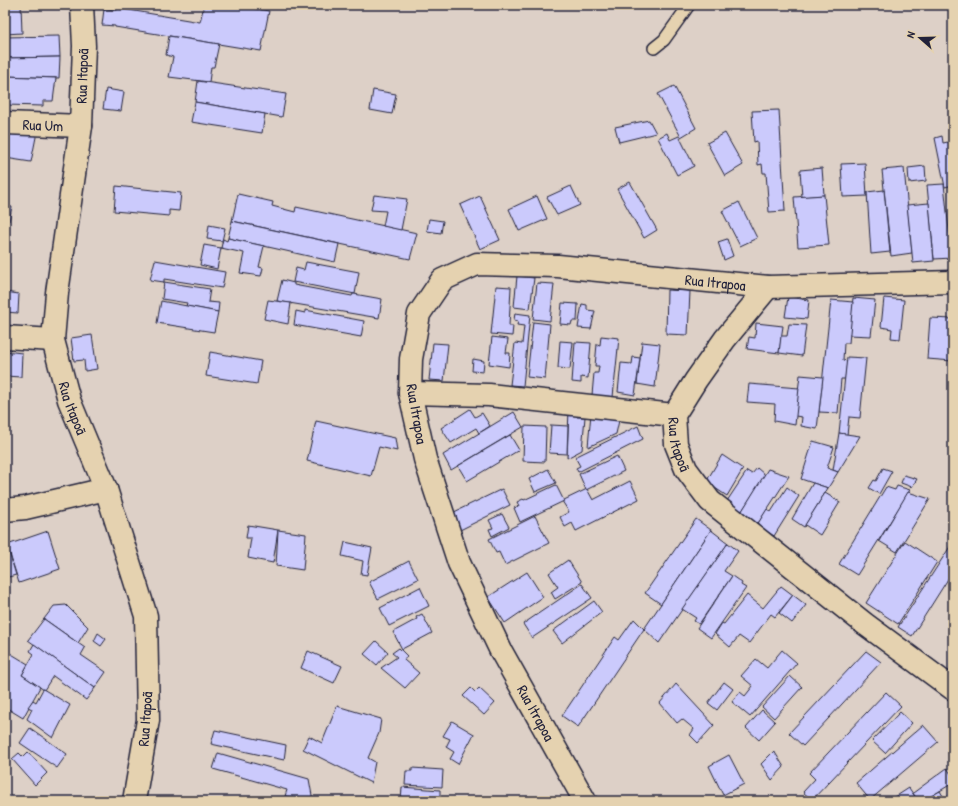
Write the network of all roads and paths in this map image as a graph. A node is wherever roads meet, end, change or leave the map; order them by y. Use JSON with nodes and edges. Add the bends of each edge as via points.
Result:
{"nodes":[{"id":1,"x":82,"y":5,"type":"edge"},
{"id":2,"x":689,"y":5,"type":"edge"},
{"id":3,"x":654,"y":48,"type":"dead end"},
{"id":4,"x":5,"y":123,"type":"edge"},
{"id":5,"x":81,"y":126,"type":"junction"},
{"id":6,"x":953,"y":282,"type":"edge"},
{"id":7,"x":768,"y":287,"type":"junction"},
{"id":8,"x":5,"y":337,"type":"edge"},
{"id":9,"x":53,"y":340,"type":"junction"},
{"id":10,"x":410,"y":394,"type":"junction"},
{"id":11,"x":674,"y":415,"type":"junction"},
{"id":12,"x":106,"y":489,"type":"junction"},
{"id":13,"x":5,"y":510,"type":"edge"},
{"id":14,"x":953,"y":689,"type":"edge"},
{"id":15,"x":134,"y":801,"type":"edge"},
{"id":16,"x":585,"y":801,"type":"edge"}],
"edges":[{"from":1,"to":5,"type":"street","name":"Rua Itapoã","via":[[84,46]]},
{"from":2,"to":3,"type":"lane","via":[[664,40]]},
{"from":4,"to":5,"type":"street","name":"Rua Um"},
{"from":5,"to":9,"type":"street","name":"Rua Itapoã","via":[[57,293]]},
{"from":6,"to":7,"type":"street"},
{"from":7,"to":10,"type":"street","name":"Rua Itrapoa","via":[[558,266],[476,264],[442,280],[419,314],[411,359]]},
{"from":7,"to":11,"type":"street","name":"Rua Itapoã","via":[[725,339]]},
{"from":8,"to":9,"type":"street"},
{"from":9,"to":12,"type":"street","name":"Rua Itapoã","via":[[69,400]]},
{"from":10,"to":11,"type":"street","via":[[489,395]]},
{"from":10,"to":16,"type":"street","name":"Rua Itrapoa","via":[[425,459],[459,563],[501,651]]},
{"from":11,"to":14,"type":"street","name":"Rua Itapoã","via":[[676,444],[686,469],[710,501],[865,624]]},
{"from":12,"to":13,"type":"street"},
{"from":12,"to":15,"type":"street","name":"Rua Itapoã","via":[[146,616],[148,720]]}]}
